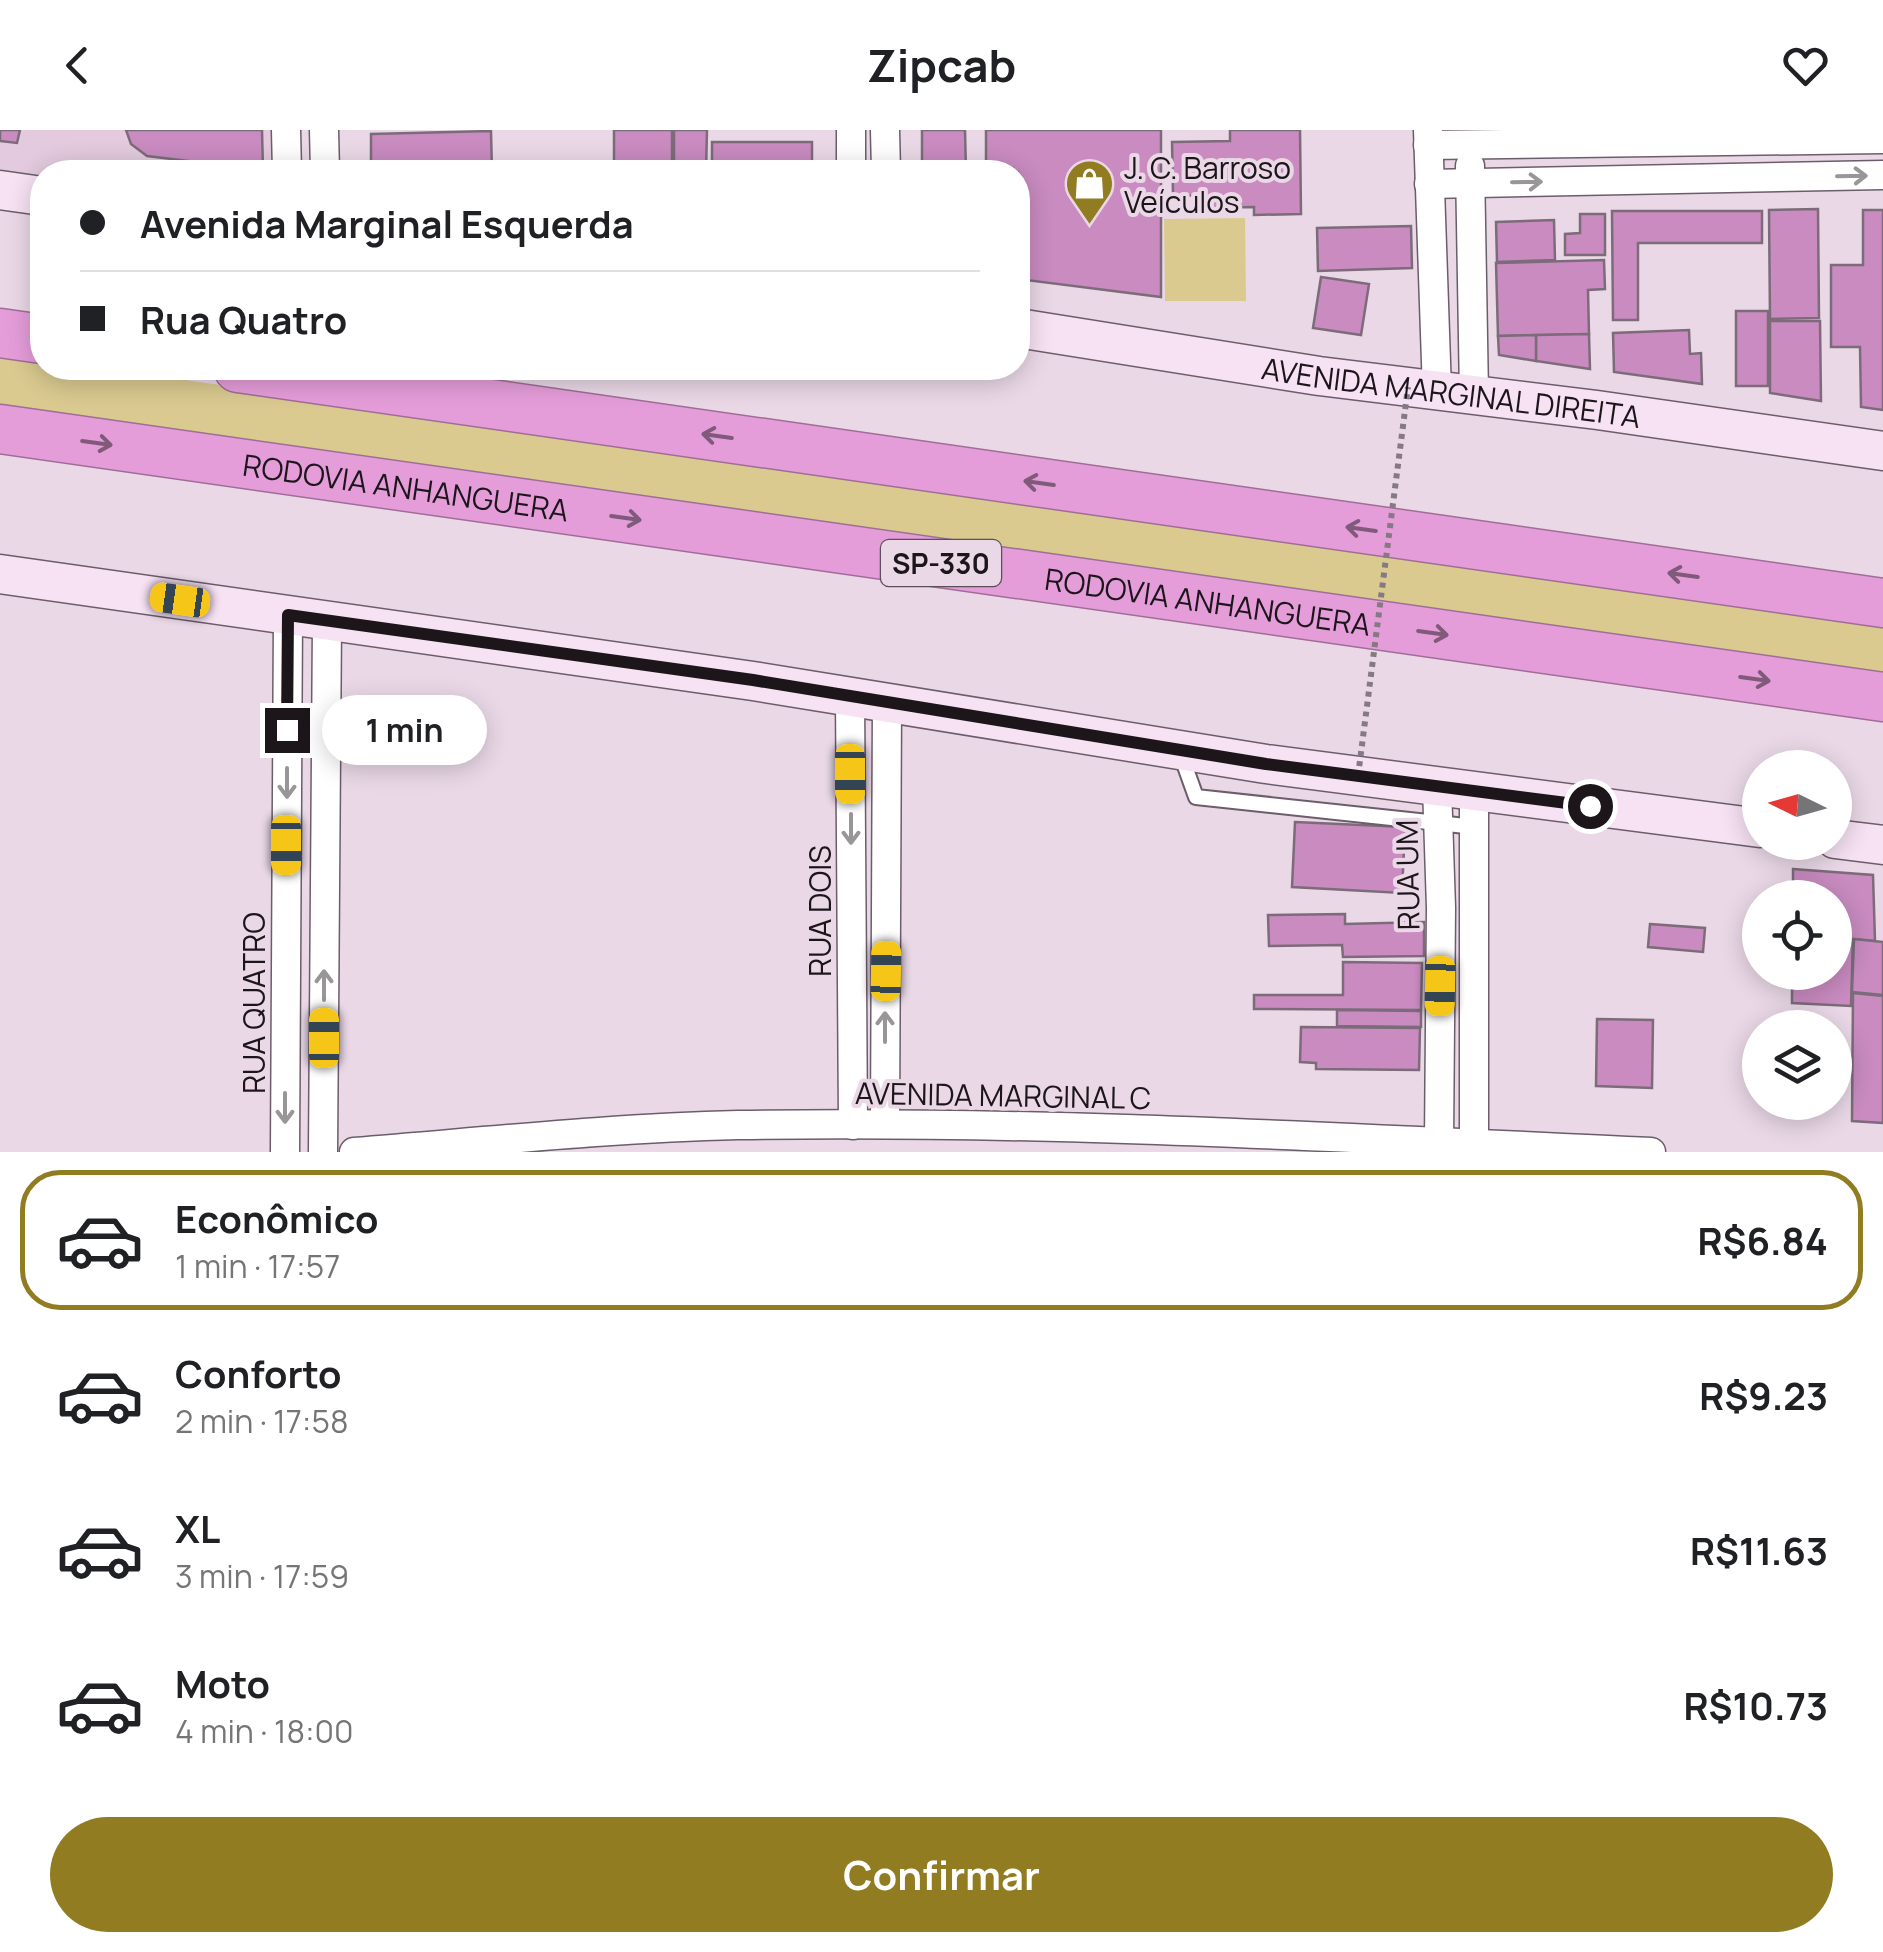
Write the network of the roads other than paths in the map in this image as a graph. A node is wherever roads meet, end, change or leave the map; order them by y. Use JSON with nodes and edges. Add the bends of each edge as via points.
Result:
{"nodes":[{"id":1,"x":286,"y":130,"type":"edge"},
{"id":2,"x":324,"y":130,"type":"edge"},
{"id":3,"x":851,"y":130,"type":"edge"},
{"id":4,"x":885,"y":130,"type":"edge"},
{"id":5,"x":1428,"y":138,"type":"edge"},
{"id":6,"x":1469,"y":138,"type":"edge"},
{"id":7,"x":1883,"y":139,"type":"edge"},
{"id":8,"x":287,"y":160,"type":"edge"},
{"id":9,"x":325,"y":160,"type":"edge"},
{"id":10,"x":851,"y":160,"type":"edge"},
{"id":11,"x":886,"y":160,"type":"edge"},
{"id":12,"x":1883,"y":175,"type":"edge"},
{"id":13,"x":1430,"y":184,"type":"junction"},
{"id":14,"x":1470,"y":184,"type":"junction"},
{"id":15,"x":0,"y":190,"type":"edge"},
{"id":16,"x":30,"y":194,"type":"edge"},
{"id":17,"x":1030,"y":330,"type":"edge"},
{"id":18,"x":0,"y":333,"type":"edge"},
{"id":19,"x":30,"y":337,"type":"edge"},
{"id":20,"x":322,"y":380,"type":"edge"},
{"id":21,"x":1422,"y":389,"type":"junction"},
{"id":22,"x":1474,"y":395,"type":"junction"},
{"id":23,"x":0,"y":429,"type":"edge"},
{"id":24,"x":1883,"y":451,"type":"edge"},
{"id":25,"x":0,"y":574,"type":"edge"},
{"id":26,"x":1883,"y":603,"type":"edge"},
{"id":27,"x":288,"y":615,"type":"junction"},
{"id":28,"x":328,"y":621,"type":"junction"},
{"id":29,"x":850,"y":696,"type":"junction"},
{"id":30,"x":1883,"y":697,"type":"edge"},
{"id":31,"x":888,"y":703,"type":"junction"},
{"id":32,"x":1179,"y":750,"type":"junction"},
{"id":33,"x":1456,"y":807,"type":"junction"},
{"id":34,"x":1742,"y":827,"type":"edge"},
{"id":35,"x":1852,"y":840,"type":"edge"},
{"id":36,"x":1883,"y":845,"type":"edge"},
{"id":37,"x":853,"y":1124,"type":"junction"},
{"id":38,"x":884,"y":1124,"type":"junction"},
{"id":39,"x":1439,"y":1142,"type":"junction"},
{"id":40,"x":1474,"y":1144,"type":"junction"},
{"id":41,"x":285,"y":1152,"type":"edge"},
{"id":42,"x":323,"y":1152,"type":"edge"},
{"id":43,"x":354,"y":1152,"type":"edge"},
{"id":44,"x":1651,"y":1152,"type":"edge"}],
"edges":[{"from":1,"to":8,"type":"street"},
{"from":2,"to":9,"type":"street"},
{"from":3,"to":10,"type":"street"},
{"from":4,"to":11,"type":"street"},
{"from":5,"to":6,"type":"street"},
{"from":5,"to":13,"type":"street"},
{"from":6,"to":7,"type":"street"},
{"from":6,"to":14,"type":"street"},
{"from":14,"to":12,"type":"street","one_way":true},
{"from":13,"to":14,"type":"street"},
{"from":13,"to":21,"type":"street"},
{"from":14,"to":22,"type":"street"},
{"from":15,"to":16,"type":"main road"},
{"from":17,"to":21,"type":"main road","name":"AVENIDA MARGINAL DIREITA"},
{"from":18,"to":19,"type":"highway"},
{"from":26,"to":20,"type":"highway","one_way":true},
{"from":21,"to":22,"type":"main road","name":"AVENIDA MARGINAL DIREITA"},
{"from":22,"to":24,"type":"main road","name":"AVENIDA MARGINAL DIREITA"},
{"from":23,"to":30,"type":"highway","name":"RODOVIA ANHANGUERA","number":"SP-330","one_way":true},
{"from":25,"to":27,"type":"main road"},
{"from":27,"to":28,"type":"main road"},
{"from":27,"to":41,"type":"street","name":"RUA QUATRO","one_way":true},
{"from":28,"to":29,"type":"main road"},
{"from":42,"to":28,"type":"street","one_way":true},
{"from":29,"to":31,"type":"main road"},
{"from":29,"to":37,"type":"street","name":"RUA DOIS","one_way":true},
{"from":31,"to":32,"type":"main road"},
{"from":38,"to":31,"type":"street","one_way":true},
{"from":32,"to":33,"type":"main road","via":[[1358,776]]},
{"from":32,"to":33,"type":"lane","via":[[1196,797]]},
{"from":33,"to":34,"type":"main road"},
{"from":33,"to":39,"type":"street","name":"RUA UM"},
{"from":33,"to":40,"type":"street"},
{"from":35,"to":36,"type":"main road"},
{"from":37,"to":38,"type":"street","name":"AVENIDA MARGINAL C"},
{"from":37,"to":43,"type":"street","name":"AVENIDA MARGINAL C","via":[[714,1126]]},
{"from":38,"to":39,"type":"street","name":"AVENIDA MARGINAL C"},
{"from":39,"to":40,"type":"street","name":"AVENIDA MARGINAL C"},
{"from":40,"to":44,"type":"street","name":"AVENIDA MARGINAL C"}]}
